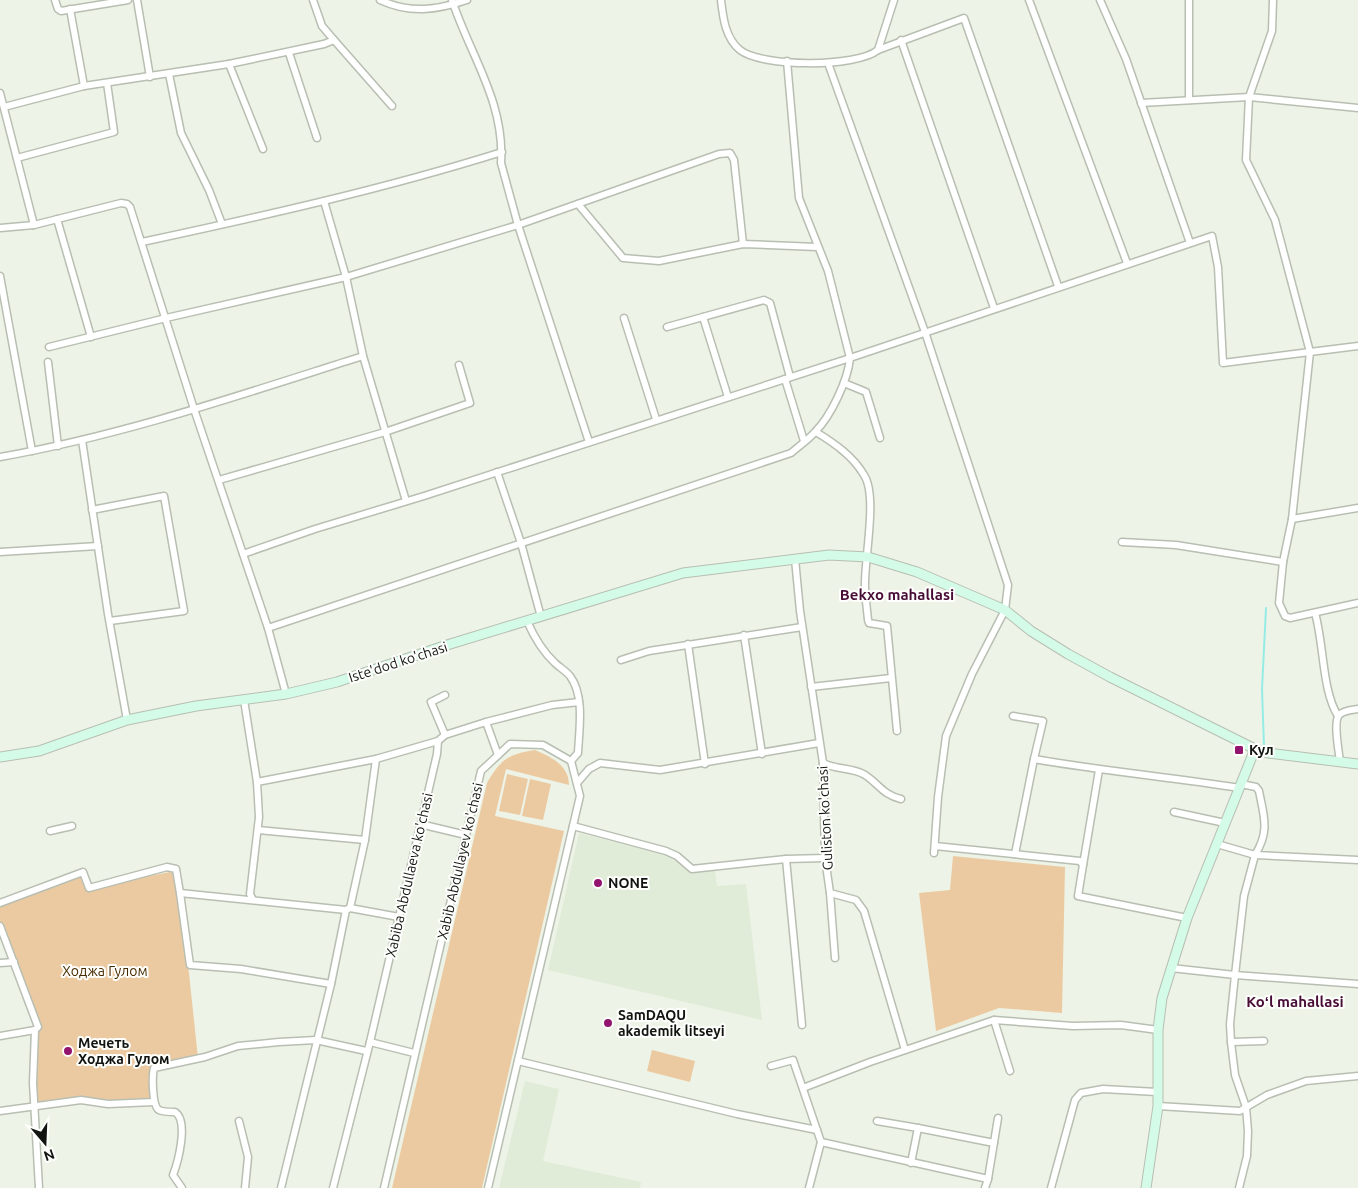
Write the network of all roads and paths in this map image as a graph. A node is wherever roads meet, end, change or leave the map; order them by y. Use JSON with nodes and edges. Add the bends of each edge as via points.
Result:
{"nodes":[{"id":1,"x":55,"y":0,"type":"edge"},
{"id":2,"x":128,"y":0,"type":"edge"},
{"id":3,"x":137,"y":0,"type":"edge"},
{"id":4,"x":314,"y":0,"type":"edge"},
{"id":5,"x":380,"y":0,"type":"edge"},
{"id":6,"x":467,"y":0,"type":"edge"},
{"id":7,"x":721,"y":0,"type":"edge"},
{"id":8,"x":894,"y":0,"type":"edge"},
{"id":9,"x":1029,"y":0,"type":"edge"},
{"id":10,"x":1100,"y":0,"type":"edge"},
{"id":11,"x":1189,"y":0,"type":"edge"},
{"id":12,"x":1273,"y":0,"type":"edge"},
{"id":13,"x":452,"y":2,"type":"edge"},
{"id":14,"x":70,"y":9,"type":"junction"},
{"id":15,"x":334,"y":40,"type":"junction"},
{"id":16,"x":901,"y":40,"type":"junction"},
{"id":17,"x":878,"y":50,"type":"junction"},
{"id":18,"x":289,"y":53,"type":"junction"},
{"id":19,"x":786,"y":61,"type":"junction"},
{"id":20,"x":229,"y":64,"type":"junction"},
{"id":21,"x":828,"y":64,"type":"junction"},
{"id":22,"x":170,"y":74,"type":"junction"},
{"id":23,"x":150,"y":77,"type":"junction"},
{"id":24,"x":107,"y":83,"type":"junction"},
{"id":25,"x":84,"y":86,"type":"junction"},
{"id":26,"x":0,"y":93,"type":"edge"},
{"id":27,"x":1249,"y":97,"type":"junction"},
{"id":28,"x":1189,"y":100,"type":"junction"},
{"id":29,"x":1141,"y":103,"type":"junction"},
{"id":30,"x":392,"y":106,"type":"dead end"},
{"id":31,"x":4,"y":107,"type":"junction"},
{"id":32,"x":1358,"y":108,"type":"edge"},
{"id":33,"x":317,"y":138,"type":"dead end"},
{"id":34,"x":263,"y":149,"type":"dead end"},
{"id":35,"x":502,"y":152,"type":"junction"},
{"id":36,"x":17,"y":158,"type":"junction"},
{"id":37,"x":324,"y":201,"type":"junction"},
{"id":38,"x":578,"y":204,"type":"junction"},
{"id":39,"x":57,"y":219,"type":"junction"},
{"id":40,"x":222,"y":224,"type":"junction"},
{"id":41,"x":34,"y":225,"type":"junction"},
{"id":42,"x":518,"y":225,"type":"junction"},
{"id":43,"x":0,"y":228,"type":"edge"},
{"id":44,"x":142,"y":242,"type":"junction"},
{"id":45,"x":1190,"y":242,"type":"junction"},
{"id":46,"x":743,"y":244,"type":"junction"},
{"id":47,"x":817,"y":247,"type":"junction"},
{"id":48,"x":1126,"y":263,"type":"junction"},
{"id":49,"x":0,"y":276,"type":"edge"},
{"id":50,"x":346,"y":277,"type":"junction"},
{"id":51,"x":1058,"y":286,"type":"junction"},
{"id":52,"x":994,"y":308,"type":"junction"},
{"id":53,"x":703,"y":317,"type":"junction"},
{"id":54,"x":166,"y":318,"type":"junction"},
{"id":55,"x":624,"y":318,"type":"dead end"},
{"id":56,"x":668,"y":327,"type":"dead end"},
{"id":57,"x":925,"y":332,"type":"junction"},
{"id":58,"x":91,"y":337,"type":"junction"},
{"id":59,"x":1358,"y":346,"type":"edge"},
{"id":60,"x":50,"y":347,"type":"dead end"},
{"id":61,"x":1310,"y":352,"type":"junction"},
{"id":62,"x":363,"y":356,"type":"junction"},
{"id":63,"x":850,"y":358,"type":"junction"},
{"id":64,"x":48,"y":362,"type":"dead end"},
{"id":65,"x":459,"y":365,"type":"dead end"},
{"id":66,"x":787,"y":378,"type":"junction"},
{"id":67,"x":844,"y":383,"type":"junction"},
{"id":68,"x":728,"y":397,"type":"junction"},
{"id":69,"x":194,"y":409,"type":"junction"},
{"id":70,"x":656,"y":419,"type":"junction"},
{"id":71,"x":385,"y":432,"type":"junction"},
{"id":72,"x":816,"y":432,"type":"junction"},
{"id":73,"x":880,"y":438,"type":"dead end"},
{"id":74,"x":82,"y":440,"type":"junction"},
{"id":75,"x":804,"y":441,"type":"junction"},
{"id":76,"x":589,"y":442,"type":"junction"},
{"id":77,"x":58,"y":446,"type":"junction"},
{"id":78,"x":32,"y":451,"type":"junction"},
{"id":79,"x":0,"y":456,"type":"edge"},
{"id":80,"x":497,"y":472,"type":"junction"},
{"id":81,"x":219,"y":480,"type":"junction"},
{"id":82,"x":406,"y":502,"type":"junction"},
{"id":83,"x":1358,"y":508,"type":"edge"},
{"id":84,"x":92,"y":510,"type":"junction"},
{"id":85,"x":1292,"y":519,"type":"junction"},
{"id":86,"x":1122,"y":542,"type":"dead end"},
{"id":87,"x":521,"y":543,"type":"junction"},
{"id":88,"x":98,"y":546,"type":"junction"},
{"id":89,"x":0,"y":552,"type":"edge"},
{"id":90,"x":243,"y":554,"type":"junction"},
{"id":91,"x":868,"y":557,"type":"junction"},
{"id":92,"x":795,"y":559,"type":"junction"},
{"id":93,"x":1283,"y":562,"type":"junction"},
{"id":94,"x":1358,"y":603,"type":"edge"},
{"id":95,"x":1005,"y":610,"type":"junction"},
{"id":96,"x":1314,"y":613,"type":"junction"},
{"id":97,"x":542,"y":617,"type":"junction"},
{"id":98,"x":527,"y":621,"type":"junction"},
{"id":99,"x":110,"y":622,"type":"junction"},
{"id":100,"x":802,"y":627,"type":"junction"},
{"id":101,"x":268,"y":628,"type":"junction"},
{"id":102,"x":744,"y":635,"type":"junction"},
{"id":103,"x":688,"y":644,"type":"junction"},
{"id":104,"x":621,"y":660,"type":"dead end"},
{"id":105,"x":890,"y":678,"type":"junction"},
{"id":106,"x":811,"y":687,"type":"junction"},
{"id":107,"x":286,"y":694,"type":"junction"},
{"id":108,"x":445,"y":694,"type":"dead end"},
{"id":109,"x":244,"y":700,"type":"junction"},
{"id":110,"x":579,"y":702,"type":"junction"},
{"id":111,"x":1358,"y":709,"type":"edge"},
{"id":112,"x":1013,"y":716,"type":"dead end"},
{"id":113,"x":1338,"y":716,"type":"junction"},
{"id":114,"x":128,"y":720,"type":"junction"},
{"id":115,"x":486,"y":722,"type":"junction"},
{"id":116,"x":897,"y":731,"type":"dead end"},
{"id":117,"x":445,"y":734,"type":"junction"},
{"id":118,"x":438,"y":741,"type":"junction"},
{"id":119,"x":819,"y":743,"type":"junction"},
{"id":120,"x":1256,"y":748,"type":"junction"},
{"id":121,"x":762,"y":754,"type":"junction"},
{"id":122,"x":498,"y":755,"type":"junction"},
{"id":123,"x":0,"y":757,"type":"edge"},
{"id":124,"x":376,"y":759,"type":"junction"},
{"id":125,"x":1034,"y":759,"type":"junction"},
{"id":126,"x":570,"y":761,"type":"junction"},
{"id":127,"x":1340,"y":762,"type":"junction"},
{"id":128,"x":823,"y":763,"type":"junction"},
{"id":129,"x":705,"y":764,"type":"junction"},
{"id":130,"x":1358,"y":764,"type":"edge"},
{"id":131,"x":1099,"y":770,"type":"junction"},
{"id":132,"x":257,"y":782,"type":"junction"},
{"id":133,"x":577,"y":783,"type":"junction"},
{"id":134,"x":1241,"y":786,"type":"junction"},
{"id":135,"x":901,"y":799,"type":"dead end"},
{"id":136,"x":1174,"y":812,"type":"dead end"},
{"id":137,"x":1225,"y":823,"type":"junction"},
{"id":138,"x":420,"y":824,"type":"junction"},
{"id":139,"x":72,"y":826,"type":"dead end"},
{"id":140,"x":573,"y":826,"type":"junction"},
{"id":141,"x":258,"y":830,"type":"junction"},
{"id":142,"x":50,"y":831,"type":"dead end"},
{"id":143,"x":466,"y":835,"type":"junction"},
{"id":144,"x":365,"y":840,"type":"junction"},
{"id":145,"x":1217,"y":844,"type":"junction"},
{"id":146,"x":1015,"y":854,"type":"junction"},
{"id":147,"x":1255,"y":855,"type":"junction"},
{"id":148,"x":826,"y":858,"type":"junction"},
{"id":149,"x":786,"y":859,"type":"junction"},
{"id":150,"x":1358,"y":860,"type":"edge"},
{"id":151,"x":1083,"y":865,"type":"junction"},
{"id":152,"x":180,"y":893,"type":"junction"},
{"id":153,"x":830,"y":893,"type":"junction"},
{"id":154,"x":253,"y":900,"type":"junction"},
{"id":155,"x":0,"y":903,"type":"edge"},
{"id":156,"x":348,"y":909,"type":"junction"},
{"id":157,"x":399,"y":917,"type":"junction"},
{"id":158,"x":1187,"y":918,"type":"junction"},
{"id":159,"x":0,"y":926,"type":"edge"},
{"id":160,"x":11,"y":954,"type":"junction"},
{"id":161,"x":836,"y":958,"type":"dead end"},
{"id":162,"x":2,"y":962,"type":"edge"},
{"id":163,"x":14,"y":962,"type":"junction"},
{"id":164,"x":1171,"y":968,"type":"junction"},
{"id":165,"x":1235,"y":975,"type":"junction"},
{"id":166,"x":331,"y":984,"type":"junction"},
{"id":167,"x":1358,"y":984,"type":"edge"},
{"id":168,"x":994,"y":1020,"type":"junction"},
{"id":169,"x":802,"y":1026,"type":"dead end"},
{"id":170,"x":35,"y":1030,"type":"junction"},
{"id":171,"x":1158,"y":1030,"type":"junction"},
{"id":172,"x":0,"y":1036,"type":"edge"},
{"id":173,"x":316,"y":1040,"type":"junction"},
{"id":174,"x":1264,"y":1041,"type":"dead end"},
{"id":175,"x":370,"y":1042,"type":"junction"},
{"id":176,"x":1231,"y":1042,"type":"junction"},
{"id":177,"x":905,"y":1050,"type":"junction"},
{"id":178,"x":366,"y":1051,"type":"junction"},
{"id":179,"x":414,"y":1053,"type":"junction"},
{"id":180,"x":518,"y":1061,"type":"junction"},
{"id":181,"x":772,"y":1066,"type":"dead end"},
{"id":182,"x":1010,"y":1071,"type":"dead end"},
{"id":183,"x":1358,"y":1076,"type":"edge"},
{"id":184,"x":803,"y":1088,"type":"junction"},
{"id":185,"x":1157,"y":1092,"type":"junction"},
{"id":186,"x":154,"y":1102,"type":"junction"},
{"id":187,"x":34,"y":1105,"type":"junction"},
{"id":188,"x":1158,"y":1106,"type":"junction"},
{"id":189,"x":1246,"y":1107,"type":"junction"},
{"id":190,"x":0,"y":1111,"type":"edge"},
{"id":191,"x":998,"y":1118,"type":"dead end"},
{"id":192,"x":239,"y":1121,"type":"dead end"},
{"id":193,"x":877,"y":1121,"type":"dead end"},
{"id":194,"x":918,"y":1128,"type":"junction"},
{"id":195,"x":817,"y":1130,"type":"junction"},
{"id":196,"x":821,"y":1142,"type":"junction"},
{"id":197,"x":994,"y":1144,"type":"junction"},
{"id":198,"x":911,"y":1163,"type":"junction"},
{"id":199,"x":988,"y":1179,"type":"junction"},
{"id":200,"x":39,"y":1188,"type":"edge"},
{"id":201,"x":182,"y":1188,"type":"edge"},
{"id":202,"x":245,"y":1188,"type":"edge"},
{"id":203,"x":282,"y":1188,"type":"edge"},
{"id":204,"x":333,"y":1188,"type":"edge"},
{"id":205,"x":384,"y":1188,"type":"edge"},
{"id":206,"x":488,"y":1188,"type":"edge"},
{"id":207,"x":809,"y":1188,"type":"edge"},
{"id":208,"x":985,"y":1188,"type":"edge"},
{"id":209,"x":1051,"y":1188,"type":"edge"},
{"id":210,"x":1146,"y":1188,"type":"edge"},
{"id":211,"x":1239,"y":1188,"type":"edge"}],
"edges":[{"from":1,"to":14,"type":"street","via":[[59,10]]},
{"from":2,"to":14,"type":"street"},
{"from":3,"to":23,"type":"street"},
{"from":4,"to":15,"type":"street","via":[[322,26]]},
{"from":5,"to":13,"type":"street","via":[[430,10]]},
{"from":6,"to":13,"type":"street"},
{"from":7,"to":19,"type":"street","via":[[727,31],[739,49],[748,55]]},
{"from":8,"to":17,"type":"street"},
{"from":9,"to":48,"type":"street"},
{"from":10,"to":29,"type":"street"},
{"from":11,"to":28,"type":"street"},
{"from":12,"to":27,"type":"street","via":[[1272,31]]},
{"from":13,"to":35,"type":"street","via":[[487,78],[496,108]]},
{"from":14,"to":25,"type":"street"},
{"from":15,"to":18,"type":"street"},
{"from":15,"to":30,"type":"street"},
{"from":16,"to":17,"type":"street"},
{"from":16,"to":51,"type":"street","via":[[964,18]]},
{"from":16,"to":52,"type":"street"},
{"from":17,"to":21,"type":"street","via":[[872,55]]},
{"from":18,"to":20,"type":"street"},
{"from":18,"to":33,"type":"street"},
{"from":19,"to":21,"type":"street"},
{"from":19,"to":47,"type":"street","via":[[798,198]]},
{"from":20,"to":22,"type":"street"},
{"from":20,"to":34,"type":"street"},
{"from":21,"to":57,"type":"street"},
{"from":22,"to":23,"type":"street"},
{"from":22,"to":40,"type":"street","via":[[181,133]]},
{"from":23,"to":24,"type":"street"},
{"from":24,"to":25,"type":"street"},
{"from":24,"to":36,"type":"street","via":[[114,132]]},
{"from":25,"to":31,"type":"street"},
{"from":26,"to":31,"type":"street"},
{"from":27,"to":28,"type":"street"},
{"from":27,"to":32,"type":"street"},
{"from":27,"to":61,"type":"street","via":[[1246,160],[1275,220]]},
{"from":28,"to":29,"type":"street"},
{"from":29,"to":45,"type":"street"},
{"from":31,"to":36,"type":"street"},
{"from":35,"to":37,"type":"street","via":[[447,170]]},
{"from":35,"to":42,"type":"street","via":[[501,163]]},
{"from":36,"to":41,"type":"street"},
{"from":37,"to":40,"type":"street"},
{"from":37,"to":50,"type":"street"},
{"from":38,"to":42,"type":"street"},
{"from":38,"to":46,"type":"street","via":[[623,258],[659,260]]},
{"from":38,"to":46,"type":"street","via":[[709,157],[730,153],[734,160]]},
{"from":39,"to":41,"type":"street"},
{"from":39,"to":44,"type":"street","via":[[127,204]]},
{"from":39,"to":58,"type":"street"},
{"from":40,"to":44,"type":"street"},
{"from":41,"to":43,"type":"street"},
{"from":42,"to":50,"type":"street"},
{"from":42,"to":76,"type":"street"},
{"from":44,"to":54,"type":"street"},
{"from":45,"to":48,"type":"street"},
{"from":45,"to":61,"type":"street","via":[[1212,236],[1218,267],[1223,363]]},
{"from":46,"to":47,"type":"street"},
{"from":47,"to":63,"type":"street","via":[[828,271]]},
{"from":48,"to":51,"type":"street"},
{"from":49,"to":78,"type":"street"},
{"from":50,"to":54,"type":"street"},
{"from":50,"to":62,"type":"street"},
{"from":51,"to":52,"type":"street"},
{"from":52,"to":57,"type":"street"},
{"from":53,"to":56,"type":"street"},
{"from":53,"to":66,"type":"street","via":[[764,300],[770,303]]},
{"from":53,"to":68,"type":"street"},
{"from":54,"to":58,"type":"street"},
{"from":54,"to":69,"type":"street"},
{"from":55,"to":70,"type":"street"},
{"from":57,"to":63,"type":"street"},
{"from":57,"to":95,"type":"street","via":[[1008,585]]},
{"from":58,"to":60,"type":"street"},
{"from":59,"to":61,"type":"street"},
{"from":61,"to":85,"type":"street"},
{"from":62,"to":69,"type":"street"},
{"from":62,"to":71,"type":"street"},
{"from":63,"to":66,"type":"street"},
{"from":63,"to":67,"type":"street"},
{"from":64,"to":77,"type":"street"},
{"from":65,"to":71,"type":"street","via":[[470,404]]},
{"from":66,"to":68,"type":"street"},
{"from":66,"to":75,"type":"street"},
{"from":67,"to":72,"type":"street"},
{"from":67,"to":73,"type":"street","via":[[866,392]]},
{"from":68,"to":70,"type":"street"},
{"from":69,"to":74,"type":"street"},
{"from":69,"to":81,"type":"street"},
{"from":70,"to":76,"type":"street"},
{"from":71,"to":81,"type":"street"},
{"from":71,"to":82,"type":"street"},
{"from":72,"to":75,"type":"street"},
{"from":72,"to":91,"type":"street","via":[[839,446],[865,476],[868,487]]},
{"from":74,"to":77,"type":"street"},
{"from":74,"to":84,"type":"street"},
{"from":75,"to":87,"type":"street","via":[[791,453]]},
{"from":76,"to":80,"type":"street"},
{"from":77,"to":78,"type":"street"},
{"from":78,"to":79,"type":"street"},
{"from":80,"to":82,"type":"street"},
{"from":80,"to":87,"type":"street"},
{"from":81,"to":90,"type":"street"},
{"from":82,"to":90,"type":"street"},
{"from":83,"to":85,"type":"street"},
{"from":84,"to":88,"type":"street"},
{"from":84,"to":99,"type":"street","via":[[164,496],[184,611]]},
{"from":85,"to":93,"type":"street"},
{"from":86,"to":93,"type":"street","via":[[1176,545]]},
{"from":87,"to":97,"type":"street"},
{"from":87,"to":101,"type":"street"},
{"from":88,"to":89,"type":"street"},
{"from":88,"to":99,"type":"street"},
{"from":90,"to":101,"type":"street"},
{"from":91,"to":92,"type":"street","name":"Iste'dod ko'chasi","via":[[829,555]]},
{"from":91,"to":95,"type":"street","name":"Iste'dod ko'chasi","via":[[917,572]]},
{"from":91,"to":105,"type":"street","via":[[865,585],[868,620],[869,624],[887,626]]},
{"from":92,"to":97,"type":"street","name":"Iste'dod ko'chasi","via":[[683,573]]},
{"from":92,"to":100,"type":"street","name":"Guliston ko'chasi"},
{"from":93,"to":96,"type":"street","via":[[1280,610],[1290,618]]},
{"from":94,"to":96,"type":"street"},
{"from":95,"to":120,"type":"street","name":"Iste'dod ko'chasi","via":[[1031,631],[1110,677]]},
{"from":95,"to":146,"type":"street","via":[[972,674],[946,736],[935,849]]},
{"from":96,"to":113,"type":"street","via":[[1320,630],[1329,697]]},
{"from":97,"to":98,"type":"street","name":"Iste'dod ko'chasi"},
{"from":98,"to":107,"type":"street","name":"Iste'dod ko'chasi","via":[[337,682]]},
{"from":98,"to":110,"type":"street","via":[[536,641],[570,676]]},
{"from":99,"to":114,"type":"street"},
{"from":100,"to":102,"type":"street"},
{"from":100,"to":106,"type":"street","name":"Guliston ko'chasi"},
{"from":101,"to":107,"type":"street"},
{"from":102,"to":103,"type":"street"},
{"from":102,"to":121,"type":"street"},
{"from":103,"to":104,"type":"street"},
{"from":103,"to":129,"type":"street"},
{"from":105,"to":106,"type":"street"},
{"from":105,"to":116,"type":"street"},
{"from":106,"to":119,"type":"street","name":"Guliston ko'chasi"},
{"from":107,"to":109,"type":"street","name":"Iste'dod ko'chasi"},
{"from":108,"to":117,"type":"street","via":[[430,702]]},
{"from":109,"to":114,"type":"street","name":"Iste'dod ko'chasi"},
{"from":109,"to":132,"type":"street"},
{"from":110,"to":115,"type":"street","via":[[552,705]]},
{"from":110,"to":126,"type":"street","via":[[578,753]]},
{"from":111,"to":113,"type":"street","via":[[1344,711]]},
{"from":112,"to":125,"type":"street","via":[[1043,721]]},
{"from":113,"to":127,"type":"street"},
{"from":114,"to":123,"type":"street","name":"Iste'dod ko'chasi","via":[[39,751]]},
{"from":115,"to":117,"type":"street"},
{"from":115,"to":122,"type":"street"},
{"from":117,"to":118,"type":"street"},
{"from":118,"to":124,"type":"street"},
{"from":118,"to":138,"type":"street","name":"Xabiba Abdullaeva ko'chasi"},
{"from":119,"to":121,"type":"street"},
{"from":119,"to":128,"type":"street","name":"Guliston ko'chasi"},
{"from":120,"to":127,"type":"street","name":"Iste'dod ko'chasi","via":[[1268,753]]},
{"from":120,"to":134,"type":"street"},
{"from":121,"to":129,"type":"street"},
{"from":122,"to":126,"type":"street","name":"Xabib Abdullayev ko'chasi","via":[[510,744],[543,745]]},
{"from":122,"to":143,"type":"street","name":"Xabib Abdullayev ko'chasi","via":[[482,771]]},
{"from":124,"to":132,"type":"street"},
{"from":124,"to":144,"type":"street"},
{"from":125,"to":131,"type":"street"},
{"from":125,"to":146,"type":"street"},
{"from":126,"to":133,"type":"street"},
{"from":127,"to":130,"type":"street","name":"Iste'dod ko'chasi"},
{"from":128,"to":135,"type":"street","via":[[864,774],[889,796]]},
{"from":128,"to":148,"type":"street","name":"Guliston ko'chasi"},
{"from":129,"to":133,"type":"street","via":[[660,770],[600,763],[589,769]]},
{"from":131,"to":134,"type":"street"},
{"from":131,"to":151,"type":"street"},
{"from":132,"to":141,"type":"street"},
{"from":133,"to":140,"type":"street","via":[[580,796]]},
{"from":134,"to":137,"type":"street"},
{"from":134,"to":147,"type":"street","via":[[1256,787],[1260,791],[1265,841]]},
{"from":136,"to":137,"type":"street"},
{"from":137,"to":145,"type":"street"},
{"from":138,"to":143,"type":"street"},
{"from":138,"to":157,"type":"street","name":"Xabiba Abdullaeva ko'chasi"},
{"from":139,"to":142,"type":"street"},
{"from":140,"to":149,"type":"street","via":[[666,851],[692,869]]},
{"from":140,"to":180,"type":"street"},
{"from":141,"to":144,"type":"street"},
{"from":141,"to":154,"type":"street","via":[[250,894]]},
{"from":143,"to":179,"type":"street","name":"Xabib Abdullayev ko'chasi"},
{"from":144,"to":156,"type":"street"},
{"from":145,"to":147,"type":"street"},
{"from":145,"to":158,"type":"street"},
{"from":146,"to":151,"type":"street","via":[[1080,860]]},
{"from":147,"to":150,"type":"street"},
{"from":147,"to":165,"type":"street","via":[[1244,896]]},
{"from":148,"to":149,"type":"street"},
{"from":148,"to":153,"type":"street","name":"Guliston ko'chasi"},
{"from":149,"to":169,"type":"street"},
{"from":151,"to":158,"type":"street","via":[[1078,896]]},
{"from":152,"to":154,"type":"street"},
{"from":152,"to":155,"type":"street","via":[[176,869],[167,867],[89,888],[83,872]]},
{"from":152,"to":166,"type":"street","via":[[190,965],[241,969]]},
{"from":153,"to":161,"type":"street","name":"Guliston ko'chasi"},
{"from":153,"to":177,"type":"street","via":[[856,900],[864,911]]},
{"from":154,"to":156,"type":"street"},
{"from":156,"to":157,"type":"street"},
{"from":156,"to":166,"type":"street"},
{"from":157,"to":175,"type":"street","name":"Xabiba Abdullaeva ko'chasi"},
{"from":158,"to":164,"type":"street"},
{"from":159,"to":160,"type":"street"},
{"from":160,"to":162,"type":"street"},
{"from":160,"to":163,"type":"street"},
{"from":162,"to":163,"type":"street"},
{"from":163,"to":170,"type":"street","via":[[38,1027]]},
{"from":164,"to":165,"type":"street"},
{"from":164,"to":171,"type":"street","via":[[1162,998]]},
{"from":165,"to":167,"type":"street"},
{"from":165,"to":176,"type":"street"},
{"from":166,"to":173,"type":"street"},
{"from":168,"to":171,"type":"street","via":[[1072,1026],[1121,1025]]},
{"from":168,"to":177,"type":"street"},
{"from":168,"to":182,"type":"street"},
{"from":170,"to":172,"type":"street"},
{"from":170,"to":187,"type":"street"},
{"from":171,"to":185,"type":"street"},
{"from":173,"to":178,"type":"street"},
{"from":173,"to":186,"type":"street","via":[[238,1046],[154,1068]]},
{"from":173,"to":203,"type":"street"},
{"from":174,"to":176,"type":"street"},
{"from":175,"to":178,"type":"street","name":"Xabiba Abdullaeva ko'chasi"},
{"from":175,"to":179,"type":"street"},
{"from":176,"to":189,"type":"street","via":[[1235,1075]]},
{"from":177,"to":184,"type":"street"},
{"from":178,"to":204,"type":"street","name":"Xabiba Abdullaeva ko'chasi"},
{"from":179,"to":205,"type":"street","name":"Xabib Abdullayev ko'chasi"},
{"from":180,"to":195,"type":"street"},
{"from":180,"to":206,"type":"street"},
{"from":181,"to":184,"type":"street","via":[[793,1060]]},
{"from":183,"to":189,"type":"street","via":[[1306,1081],[1267,1095]]},
{"from":184,"to":195,"type":"street"},
{"from":185,"to":188,"type":"street"},
{"from":185,"to":209,"type":"street","via":[[1103,1090],[1081,1093],[1075,1100]]},
{"from":186,"to":187,"type":"street","via":[[108,1104],[82,1100]]},
{"from":186,"to":201,"type":"street","via":[[160,1111],[175,1112],[181,1121],[180,1154],[173,1175]]},
{"from":187,"to":190,"type":"street"},
{"from":187,"to":200,"type":"street"},
{"from":188,"to":189,"type":"street","via":[[1240,1111]]},
{"from":188,"to":210,"type":"street"},
{"from":189,"to":211,"type":"street","via":[[1247,1156]]},
{"from":191,"to":197,"type":"street"},
{"from":192,"to":202,"type":"street","via":[[248,1156]]},
{"from":193,"to":194,"type":"street"},
{"from":194,"to":197,"type":"street"},
{"from":194,"to":198,"type":"street"},
{"from":195,"to":196,"type":"street"},
{"from":196,"to":198,"type":"street"},
{"from":196,"to":207,"type":"street"},
{"from":197,"to":199,"type":"street"},
{"from":198,"to":199,"type":"street"},
{"from":199,"to":208,"type":"street"}]}
